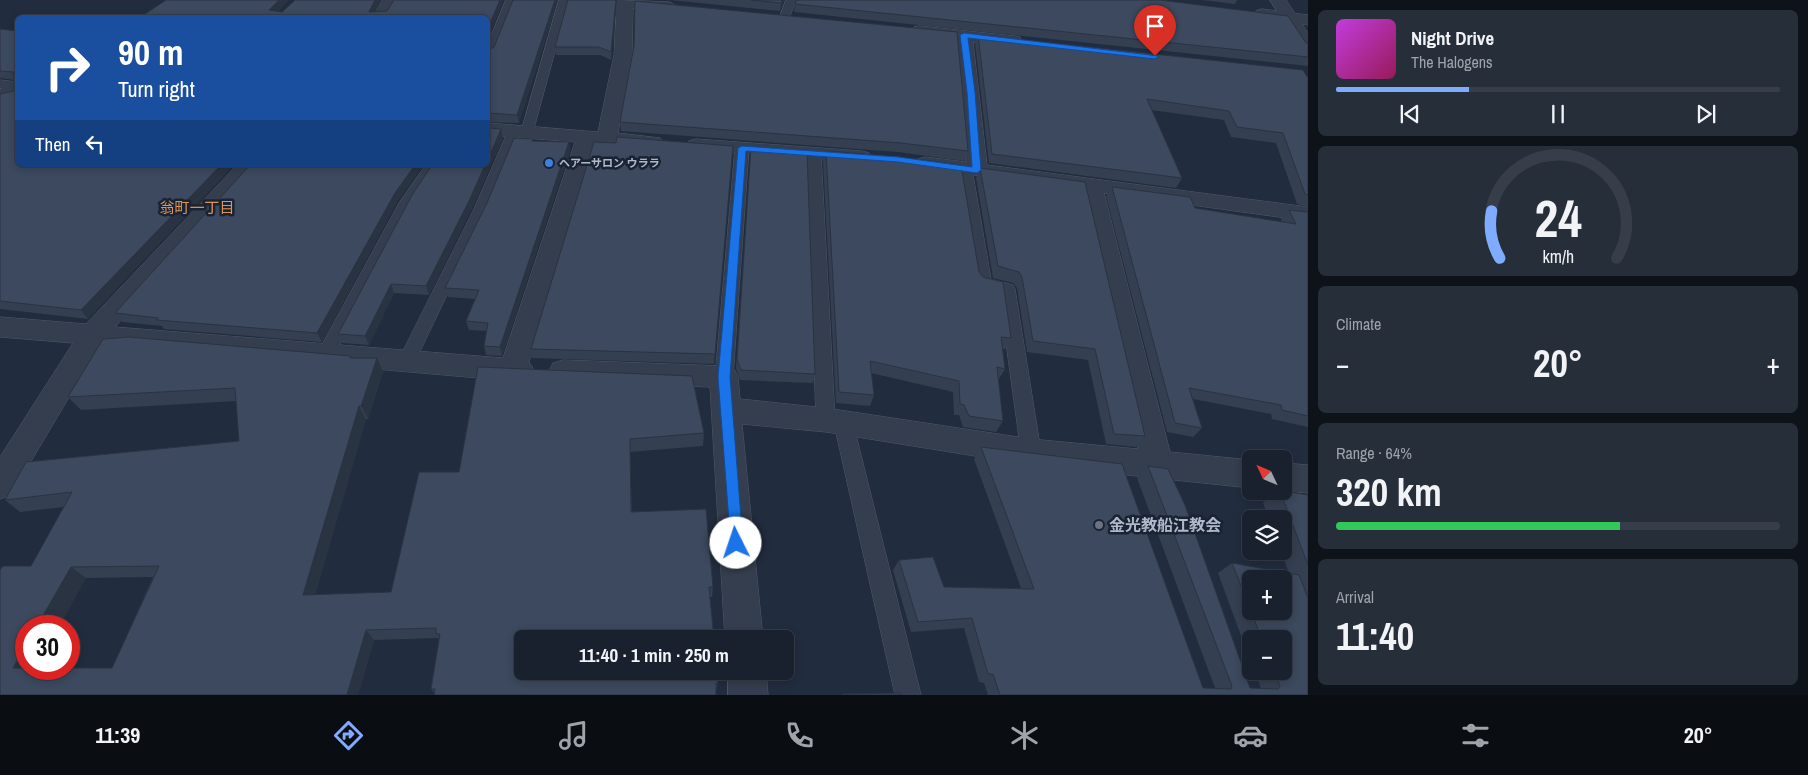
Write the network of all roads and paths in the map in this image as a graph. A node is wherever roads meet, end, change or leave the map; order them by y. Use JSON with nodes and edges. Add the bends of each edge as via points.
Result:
{"nodes":[{"id":1,"x":391,"y":0,"type":"edge"},
{"id":2,"x":511,"y":0,"type":"edge"},
{"id":3,"x":564,"y":0,"type":"edge"},
{"id":4,"x":790,"y":0,"type":"edge"},
{"id":5,"x":1278,"y":0,"type":"edge"},
{"id":6,"x":625,"y":1,"type":"edge"},
{"id":7,"x":684,"y":8,"type":"edge"},
{"id":8,"x":1249,"y":12,"type":"edge"},
{"id":9,"x":382,"y":15,"type":"edge"},
{"id":10,"x":764,"y":17,"type":"edge"},
{"id":11,"x":1289,"y":18,"type":"junction"},
{"id":12,"x":784,"y":19,"type":"junction"},
{"id":13,"x":1308,"y":20,"type":"edge"},
{"id":14,"x":802,"y":21,"type":"edge"},
{"id":15,"x":907,"y":30,"type":"edge"},
{"id":16,"x":964,"y":35,"type":"junction"},
{"id":17,"x":1033,"y":43,"type":"edge"},
{"id":18,"x":1308,"y":46,"type":"edge"},
{"id":19,"x":490,"y":49,"type":"edge"},
{"id":20,"x":490,"y":129,"type":"edge"},
{"id":21,"x":520,"y":132,"type":"junction"},
{"id":22,"x":597,"y":137,"type":"junction"},
{"id":23,"x":742,"y":148,"type":"junction"},
{"id":24,"x":814,"y":154,"type":"junction"},
{"id":25,"x":879,"y":158,"type":"edge"},
{"id":26,"x":908,"y":161,"type":"edge"},
{"id":27,"x":247,"y":167,"type":"edge"},
{"id":28,"x":432,"y":167,"type":"edge"},
{"id":29,"x":971,"y":170,"type":"junction"},
{"id":30,"x":1091,"y":186,"type":"junction"},
{"id":31,"x":1308,"y":214,"type":"edge"},
{"id":32,"x":0,"y":327,"type":"edge"},
{"id":33,"x":93,"y":334,"type":"junction"},
{"id":34,"x":326,"y":354,"type":"junction"},
{"id":35,"x":407,"y":361,"type":"junction"},
{"id":36,"x":514,"y":370,"type":"junction"},
{"id":37,"x":724,"y":377,"type":"junction"},
{"id":38,"x":726,"y":410,"type":"junction"},
{"id":39,"x":835,"y":421,"type":"junction"},
{"id":40,"x":1031,"y":452,"type":"junction"},
{"id":41,"x":1166,"y":471,"type":"junction"},
{"id":42,"x":1242,"y":474,"type":"edge"},
{"id":43,"x":1292,"y":478,"type":"edge"},
{"id":44,"x":1308,"y":479,"type":"edge"},
{"id":45,"x":0,"y":485,"type":"edge"},
{"id":46,"x":743,"y":630,"type":"edge"},
{"id":47,"x":747,"y":680,"type":"edge"},
{"id":48,"x":748,"y":695,"type":"edge"},
{"id":49,"x":908,"y":695,"type":"edge"}],
"edges":[{"from":1,"to":9,"type":"street"},
{"from":2,"to":19,"type":"lane"},
{"from":3,"to":21,"type":"lane"},
{"from":4,"to":12,"type":"lane"},
{"from":5,"to":11,"type":"street"},
{"from":6,"to":7,"type":"street"},
{"from":6,"to":22,"type":"street","via":[[623,55]]},
{"from":8,"to":11,"type":"street"},
{"from":10,"to":12,"type":"street"},
{"from":11,"to":13,"type":"street"},
{"from":11,"to":18,"type":"street"},
{"from":12,"to":14,"type":"street"},
{"from":15,"to":16,"type":"street"},
{"from":16,"to":17,"type":"street"},
{"from":16,"to":29,"type":"street","via":[[971,92]]},
{"from":20,"to":21,"type":"street"},
{"from":21,"to":22,"type":"street"},
{"from":21,"to":35,"type":"lane"},
{"from":22,"to":23,"type":"street"},
{"from":22,"to":36,"type":"street"},
{"from":23,"to":24,"type":"street"},
{"from":23,"to":37,"type":"lane"},
{"from":24,"to":25,"type":"street"},
{"from":24,"to":39,"type":"lane"},
{"from":26,"to":29,"type":"street"},
{"from":27,"to":33,"type":"street"},
{"from":28,"to":34,"type":"lane","via":[[406,203]]},
{"from":29,"to":30,"type":"street"},
{"from":29,"to":40,"type":"lane","via":[[984,282],[1007,289]]},
{"from":30,"to":31,"type":"street"},
{"from":30,"to":41,"type":"street"},
{"from":32,"to":33,"type":"street"},
{"from":33,"to":34,"type":"street"},
{"from":33,"to":45,"type":"street"},
{"from":34,"to":35,"type":"street"},
{"from":35,"to":36,"type":"street"},
{"from":36,"to":37,"type":"street"},
{"from":37,"to":38,"type":"street"},
{"from":38,"to":39,"type":"street"},
{"from":38,"to":46,"type":"street"},
{"from":39,"to":40,"type":"street"},
{"from":39,"to":49,"type":"lane"},
{"from":40,"to":41,"type":"street","via":[[1122,470]]},
{"from":41,"to":42,"type":"street"},
{"from":43,"to":44,"type":"street"},
{"from":47,"to":48,"type":"street"}]}
